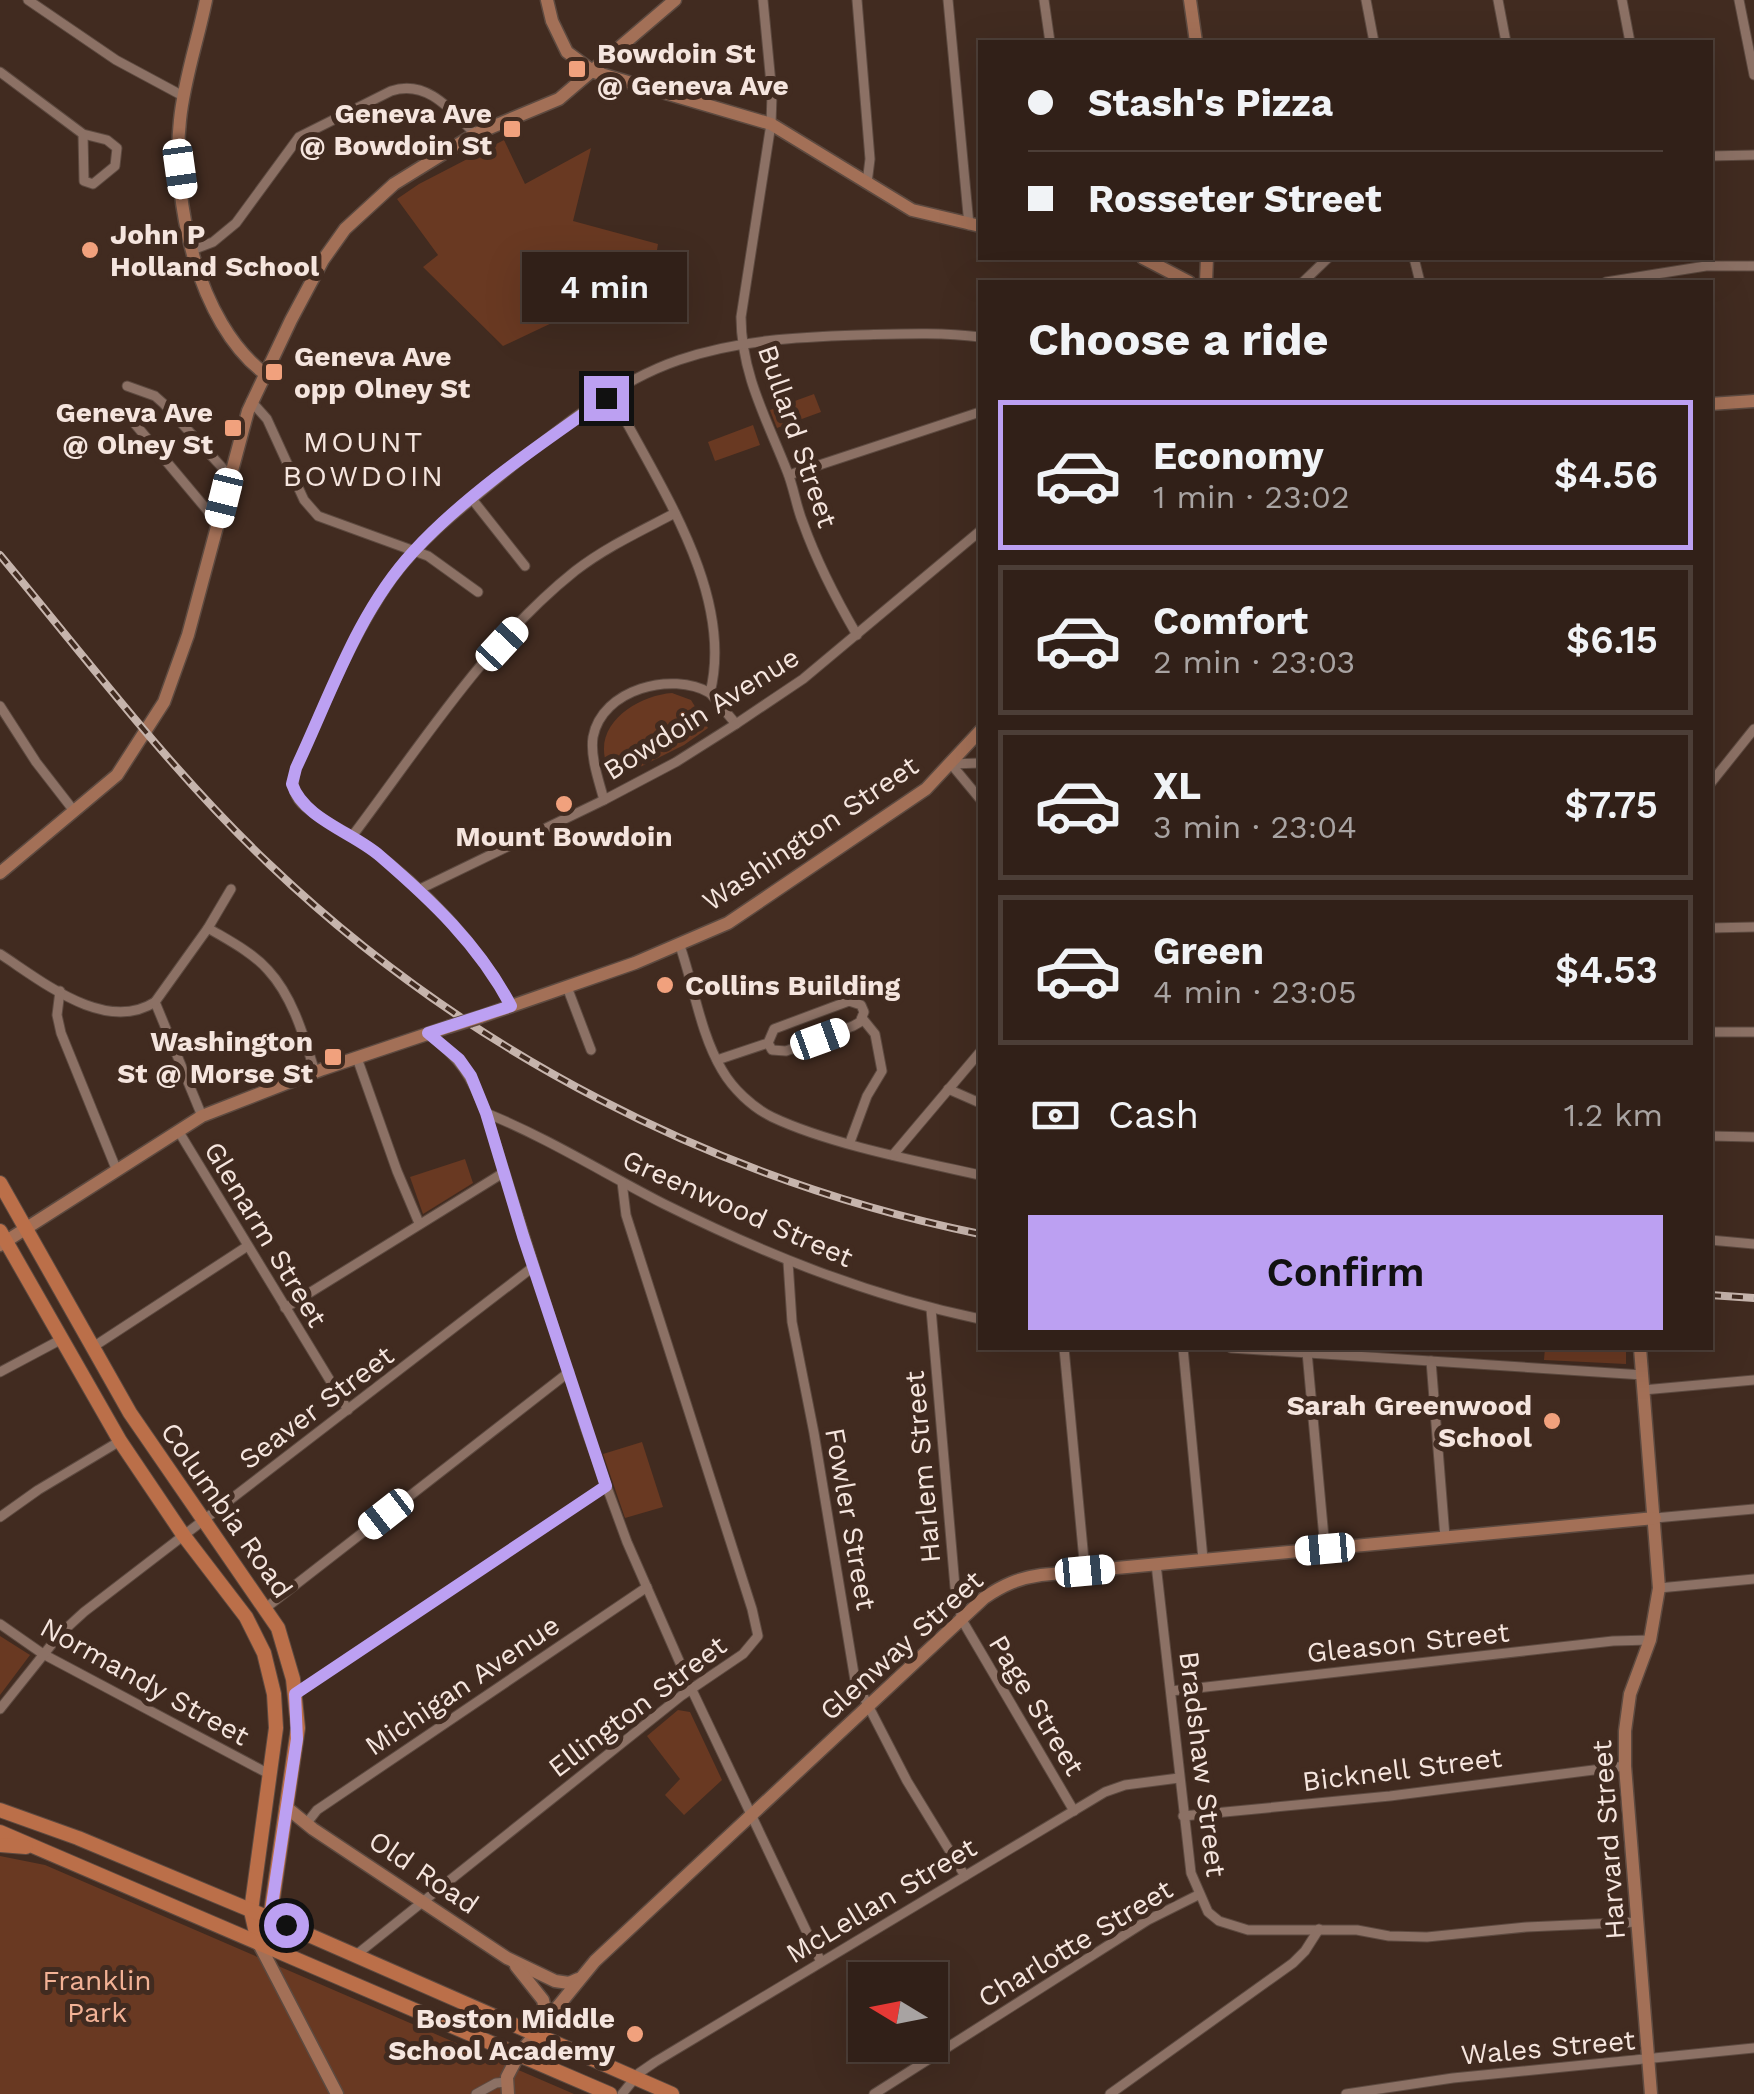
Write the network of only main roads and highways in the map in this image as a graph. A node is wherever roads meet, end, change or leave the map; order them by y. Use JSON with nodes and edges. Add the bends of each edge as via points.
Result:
{"nodes":[{"id":1,"x":206,"y":0,"type":"edge"},
{"id":2,"x":547,"y":0,"type":"edge"},
{"id":3,"x":1190,"y":0,"type":"edge"},
{"id":4,"x":669,"y":2,"type":"edge"},
{"id":5,"x":1196,"y":40,"type":"edge"},
{"id":6,"x":594,"y":72,"type":"junction"},
{"id":7,"x":975,"y":226,"type":"edge"},
{"id":8,"x":1147,"y":260,"type":"edge"},
{"id":9,"x":1185,"y":280,"type":"edge"},
{"id":10,"x":264,"y":374,"type":"junction"},
{"id":11,"x":1754,"y":402,"type":"edge"},
{"id":12,"x":1713,"y":404,"type":"edge"},
{"id":13,"x":978,"y":734,"type":"edge"},
{"id":14,"x":0,"y":872,"type":"edge"},
{"id":15,"x":0,"y":1183,"type":"edge"},
{"id":16,"x":24,"y":1230,"type":"junction"},
{"id":17,"x":2,"y":1239,"type":"edge"},
{"id":18,"x":1640,"y":1350,"type":"edge"},
{"id":19,"x":1655,"y":1518,"type":"junction"},
{"id":20,"x":286,"y":1807,"type":"junction"},
{"id":21,"x":0,"y":1810,"type":"edge"},
{"id":22,"x":0,"y":1832,"type":"edge"},
{"id":23,"x":0,"y":1845,"type":"edge"},
{"id":24,"x":56,"y":1854,"type":"junction"},
{"id":25,"x":251,"y":1911,"type":"junction"},
{"id":26,"x":270,"y":1918,"type":"junction"},
{"id":27,"x":258,"y":1942,"type":"junction"},
{"id":28,"x":507,"y":1958,"type":"junction"},
{"id":29,"x":580,"y":1978,"type":"junction"},
{"id":30,"x":546,"y":2019,"type":"junction"},
{"id":31,"x":536,"y":2033,"type":"junction"},
{"id":32,"x":519,"y":2054,"type":"junction"},
{"id":33,"x":508,"y":2088,"type":"edge"},
{"id":34,"x":337,"y":2094,"type":"edge"},
{"id":35,"x":610,"y":2094,"type":"edge"},
{"id":36,"x":672,"y":2094,"type":"edge"},
{"id":37,"x":1651,"y":2094,"type":"edge"}],
"edges":[{"from":1,"to":10,"type":"main road","via":[[183,96],[180,169],[192,250],[227,330]]},
{"from":2,"to":6,"type":"main road","via":[[567,52]]},
{"from":3,"to":5,"type":"main road"},
{"from":4,"to":6,"type":"main road"},
{"from":6,"to":7,"type":"main road","via":[[771,124],[912,210]]},
{"from":6,"to":10,"type":"main road","via":[[559,99],[475,134],[394,184],[345,229],[323,260]]},
{"from":8,"to":9,"type":"main road"},
{"from":10,"to":14,"type":"main road","via":[[168,693],[106,786]]},
{"from":11,"to":12,"type":"main road"},
{"from":13,"to":16,"type":"main road","name":"Washington Street","bridge":true,"via":[[905,805],[759,904],[680,946],[202,1116]]},
{"from":15,"to":16,"type":"main road","name":"Columbia Road"},
{"from":16,"to":17,"type":"main road","name":"Washington Street"},
{"from":16,"to":20,"type":"main road","name":"Columbia Road","via":[[148,1442],[278,1628],[295,1694],[297,1739]]},
{"from":17,"to":25,"type":"main road","name":"Columbia Road","via":[[120,1441],[264,1653],[276,1705]]},
{"from":18,"to":19,"type":"main road","name":"Harvard Street"},
{"from":19,"to":29,"type":"main road","name":"Glenway Street","via":[[1019,1578],[984,1598]]},
{"from":19,"to":37,"type":"main road","name":"Harvard Street","via":[[1659,1588],[1625,1731]]},
{"from":20,"to":26,"type":"main road","name":"Columbia Road"},
{"from":20,"to":28,"type":"main road","name":"Old Road"},
{"from":21,"to":25,"type":"main road"},
{"from":22,"to":24,"type":"main road"},
{"from":23,"to":24,"type":"main road"},
{"from":24,"to":27,"type":"main road"},
{"from":25,"to":26,"type":"main road"},
{"from":25,"to":27,"type":"main road","name":"Columbia Road"},
{"from":26,"to":27,"type":"main road","name":"Columbia Road"},
{"from":26,"to":31,"type":"main road"},
{"from":27,"to":32,"type":"main road"},
{"from":27,"to":34,"type":"main road"},
{"from":28,"to":29,"type":"main road","name":"Old Road","via":[[559,1983]]},
{"from":28,"to":30,"type":"main road","name":"Old Road","via":[[543,2000]]},
{"from":29,"to":30,"type":"main road","name":"Glenway Street"},
{"from":30,"to":31,"type":"main road","name":"Glenway Street"},
{"from":31,"to":32,"type":"main road","name":"Glenway Street"},
{"from":31,"to":36,"type":"main road"},
{"from":32,"to":33,"type":"main road","name":"Glenway Street"},
{"from":32,"to":35,"type":"main road"}]}
